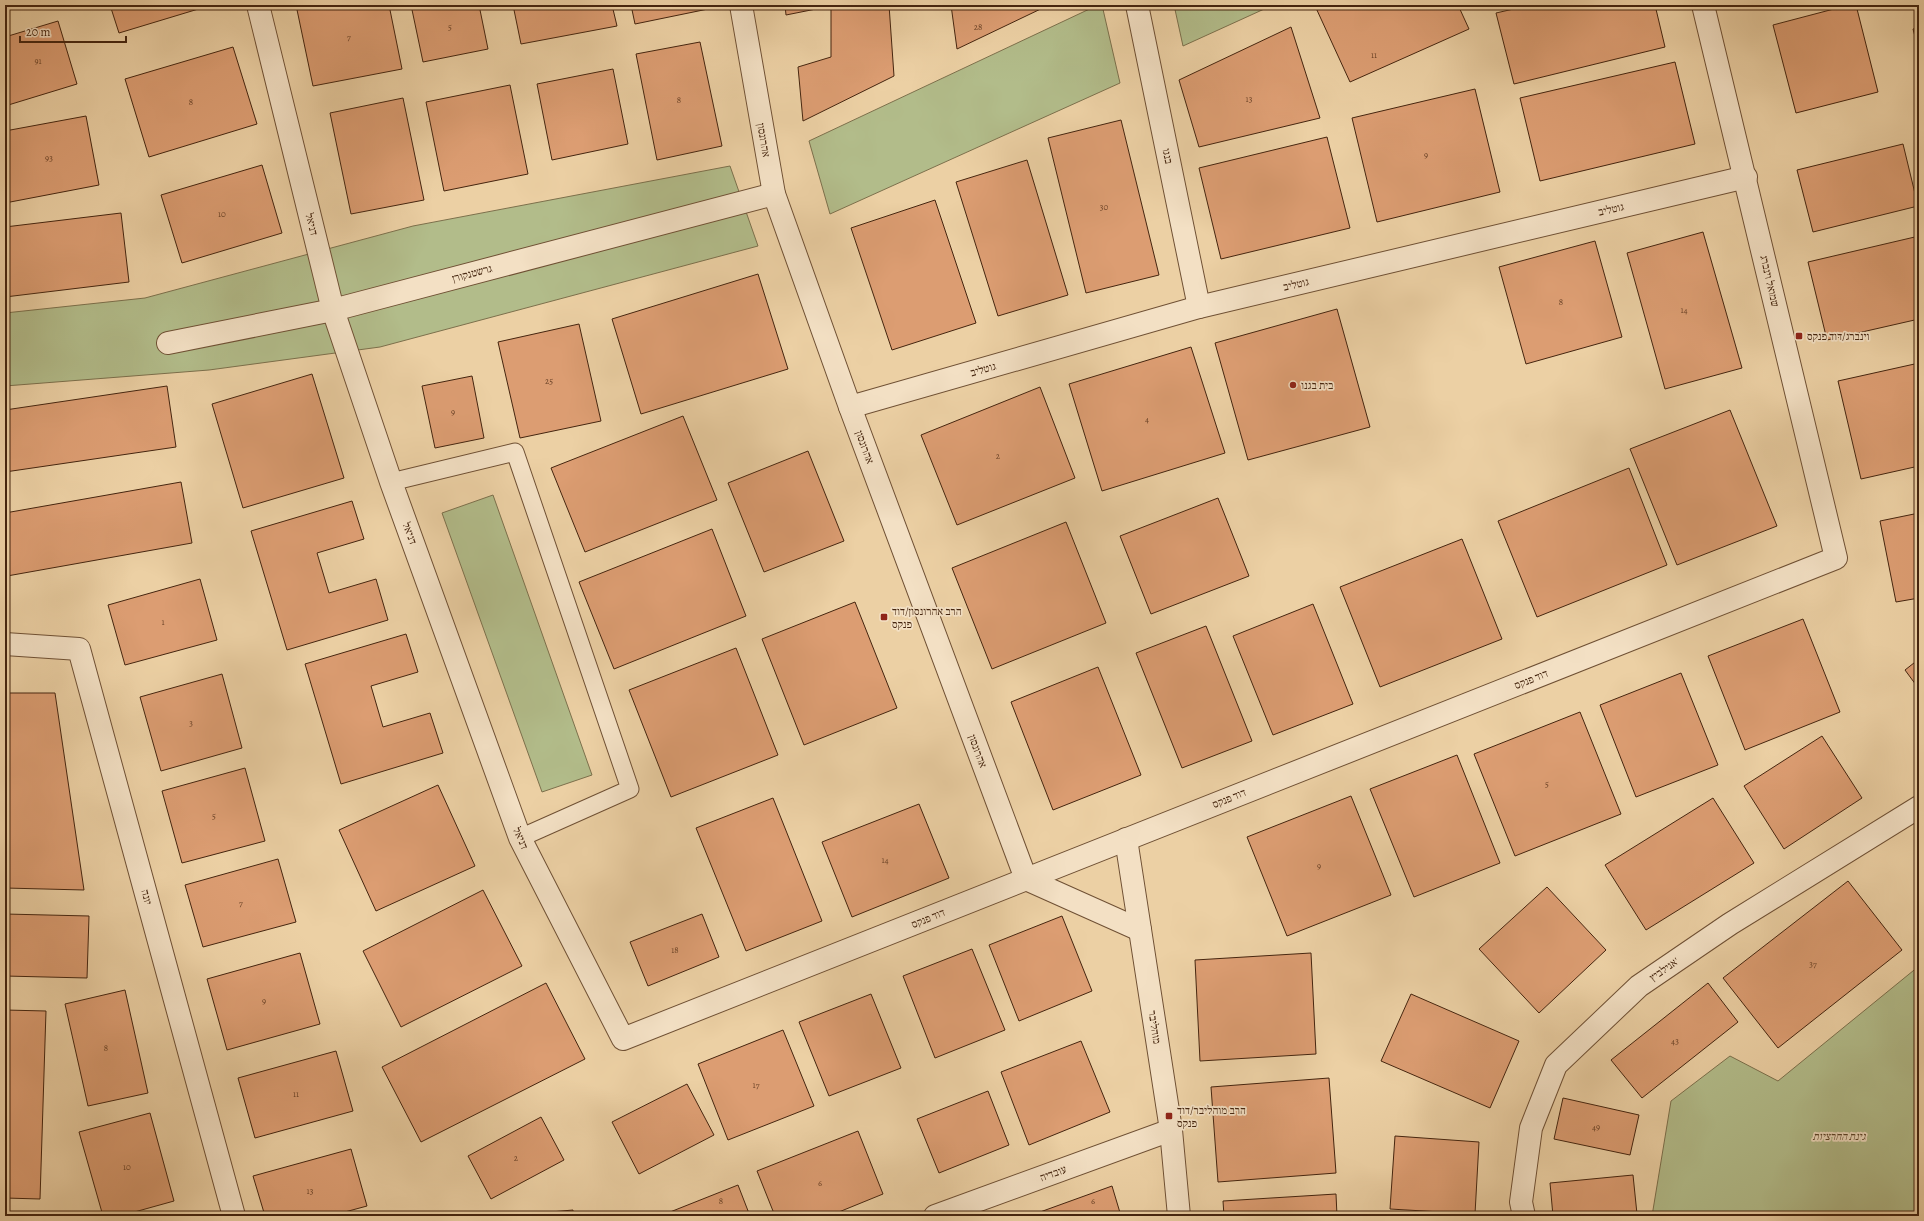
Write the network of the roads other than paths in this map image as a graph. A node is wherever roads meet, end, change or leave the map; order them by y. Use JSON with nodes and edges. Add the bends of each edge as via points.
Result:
{"nodes":[{"id":1,"x":258,"y":5,"type":"edge"},
{"id":2,"x":741,"y":5,"type":"edge"},
{"id":3,"x":1138,"y":5,"type":"edge"},
{"id":4,"x":1703,"y":5,"type":"edge"},
{"id":5,"x":1746,"y":177,"type":"junction"},
{"id":6,"x":774,"y":194,"type":"junction"},
{"id":7,"x":1199,"y":307,"type":"junction"},
{"id":8,"x":333,"y":310,"type":"junction"},
{"id":9,"x":168,"y":343,"type":"dead end"},
{"id":10,"x":850,"y":407,"type":"junction"},
{"id":11,"x":391,"y":482,"type":"junction"},
{"id":12,"x":1836,"y":558,"type":"joint"},
{"id":13,"x":5,"y":644,"type":"edge"},
{"id":14,"x":1919,"y":807,"type":"edge"},
{"id":15,"x":520,"y":838,"type":"junction"},
{"id":16,"x":1126,"y":839,"type":"junction"},
{"id":17,"x":1026,"y":879,"type":"junction"},
{"id":18,"x":1140,"y":930,"type":"junction"},
{"id":19,"x":623,"y":1039,"type":"joint"},
{"id":20,"x":1171,"y":1130,"type":"junction"},
{"id":21,"x":234,"y":1216,"type":"edge"},
{"id":22,"x":934,"y":1216,"type":"edge"},
{"id":23,"x":1179,"y":1216,"type":"edge"},
{"id":24,"x":1524,"y":1216,"type":"edge"}],
"edges":[{"from":1,"to":8,"type":"street","name":"דניאל"},
{"from":2,"to":6,"type":"street","name":"אהרונסון"},
{"from":3,"to":7,"type":"street","name":"בנגו"},
{"from":4,"to":5,"type":"street","name":"שמואל וינברג"},
{"from":5,"to":7,"type":"street","name":"גוטליב"},
{"from":5,"to":12,"type":"street","name":"שמואל וינברג"},
{"from":6,"to":8,"type":"street","name":"גרשטנקורן"},
{"from":6,"to":10,"type":"street","name":"אהרונסון"},
{"from":7,"to":10,"type":"street","name":"גוטליב"},
{"from":8,"to":9,"type":"street","name":"גרשטנקורן"},
{"from":8,"to":11,"type":"street","name":"דניאל"},
{"from":10,"to":17,"type":"street","name":"אהרונסון"},
{"from":11,"to":15,"type":"street","name":"דניאל"},
{"from":11,"to":15,"type":"lane","via":[[515,452],[630,789]]},
{"from":12,"to":16,"type":"street","name":"דוד פנקס"},
{"from":13,"to":21,"type":"street","name":"יונה","via":[[79,649]]},
{"from":14,"to":24,"type":"street","name":"אנילביץ'","via":[[1730,924],[1639,986],[1556,1065],[1531,1128],[1521,1202]]},
{"from":15,"to":19,"type":"street","name":"דניאל"},
{"from":16,"to":17,"type":"street","name":"דוד פנקס"},
{"from":16,"to":18,"type":"street","name":"מוהליבר"},
{"from":17,"to":18,"type":"street"},
{"from":17,"to":19,"type":"street","name":"דוד פנקס"},
{"from":18,"to":20,"type":"street","name":"מוהליבר"},
{"from":20,"to":22,"type":"street","name":"עובדיה"},
{"from":20,"to":23,"type":"street","name":"מוהליבר"}]}
